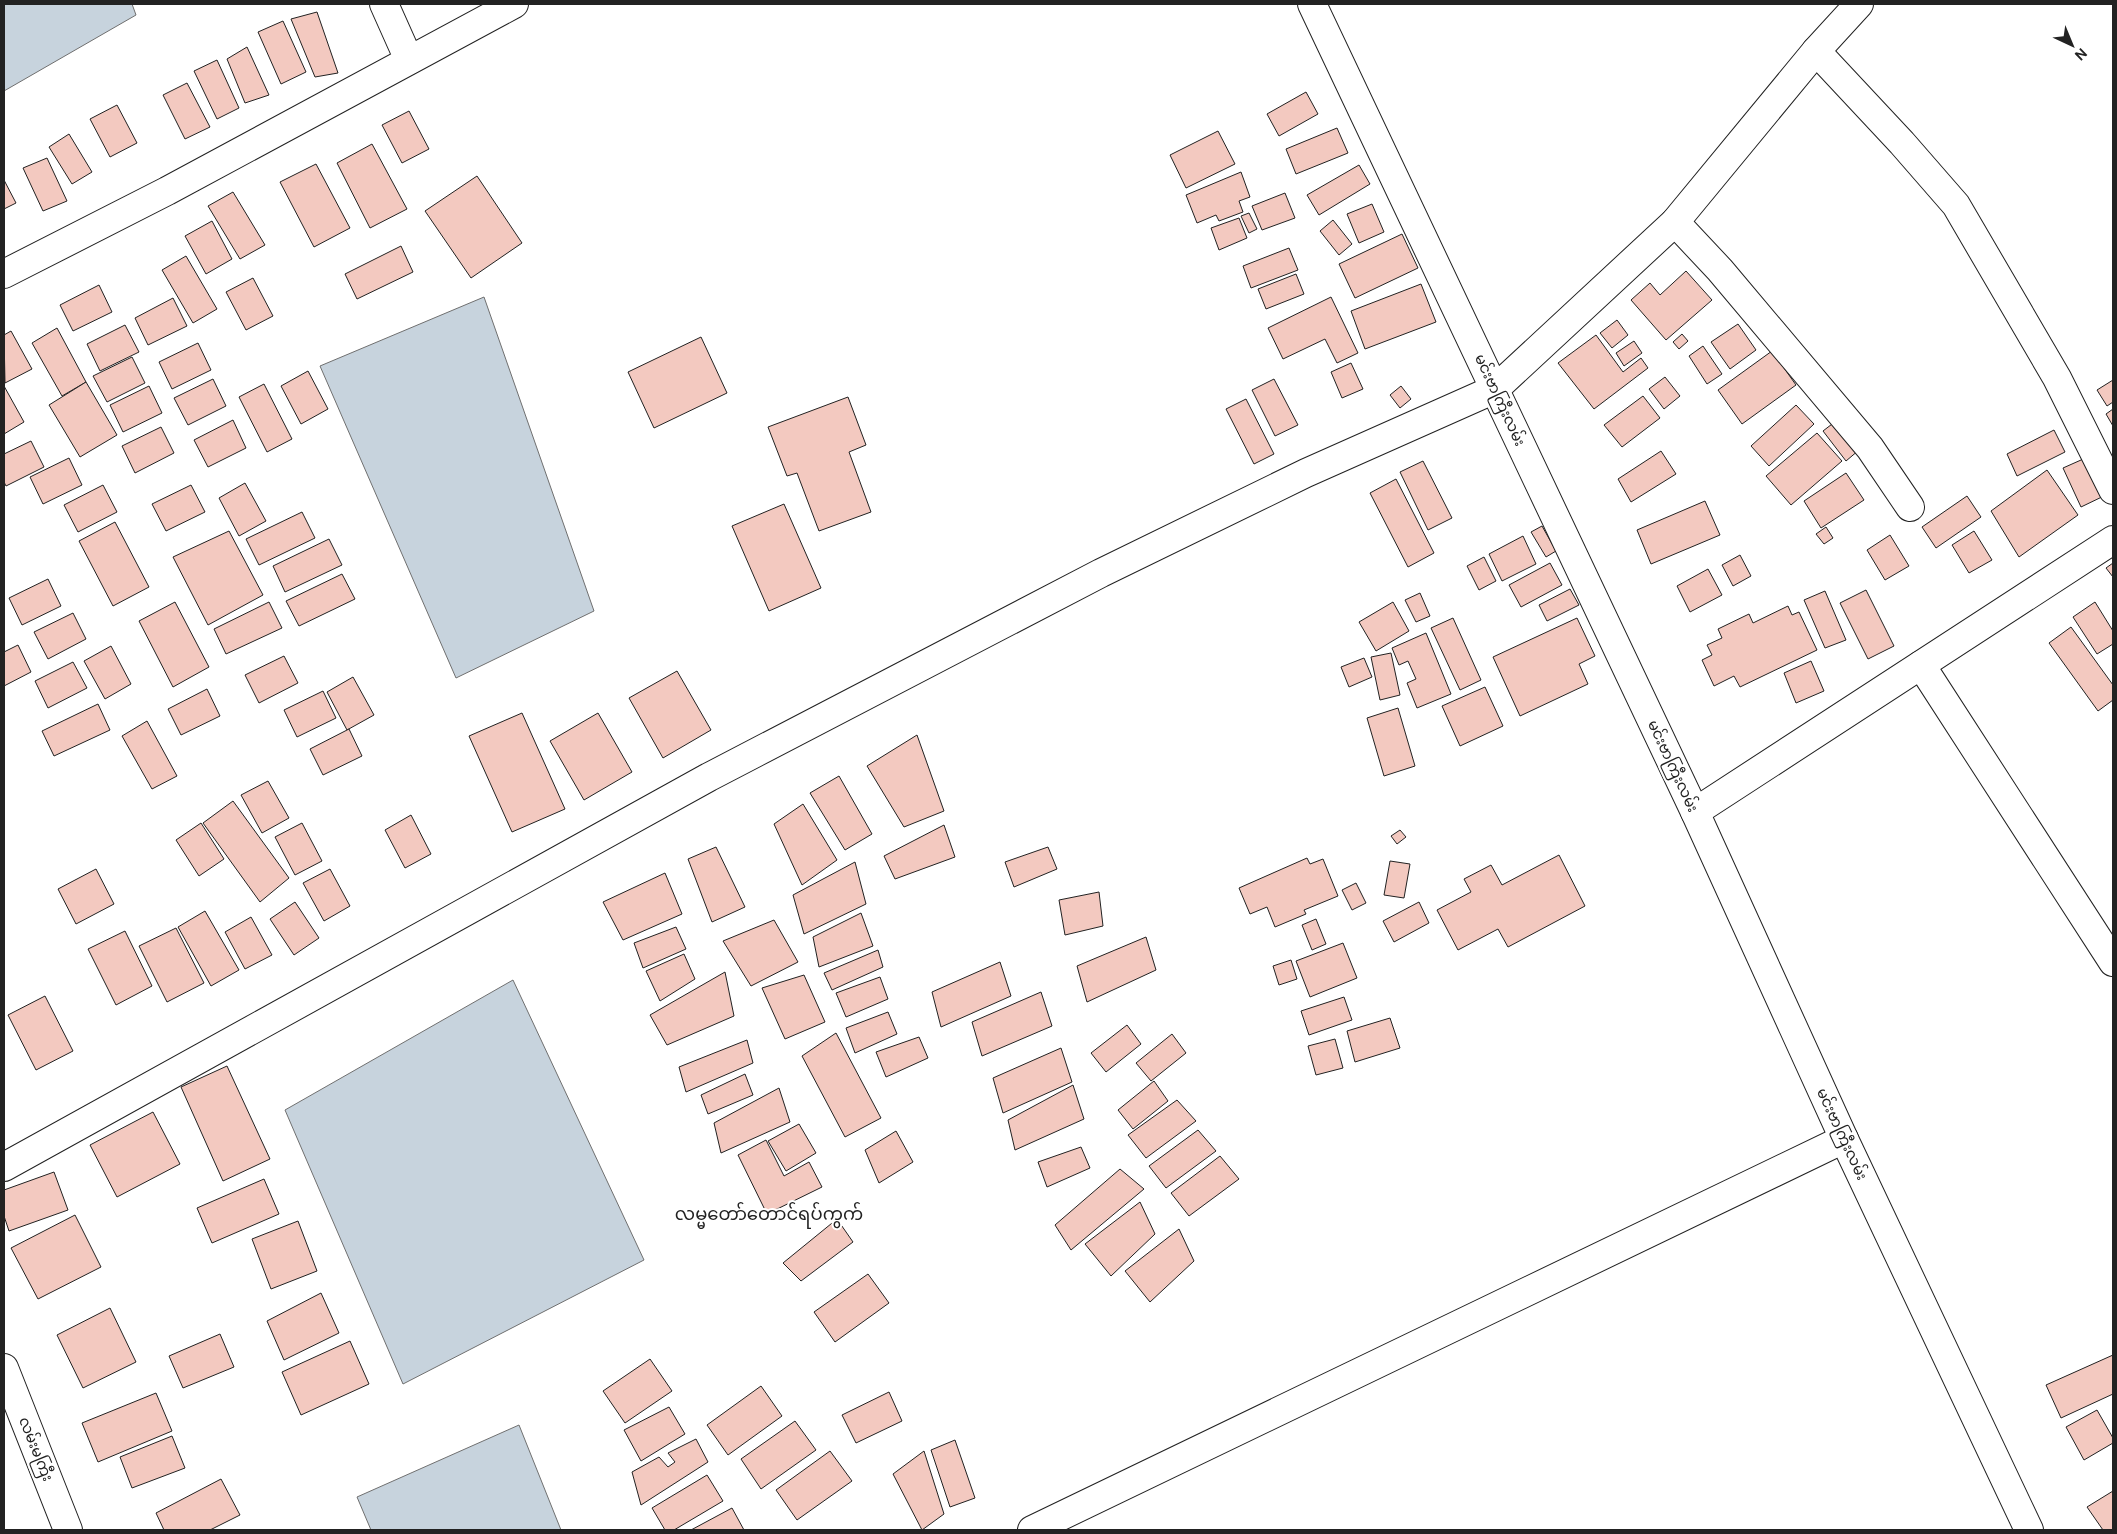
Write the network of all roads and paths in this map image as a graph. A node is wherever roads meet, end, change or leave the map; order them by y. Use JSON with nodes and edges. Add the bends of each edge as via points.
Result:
{"nodes":[{"id":1,"x":384,"y":4,"type":"edge"},
{"id":2,"x":514,"y":4,"type":"edge"},
{"id":3,"x":1312,"y":4,"type":"edge"},
{"id":4,"x":1859,"y":4,"type":"edge"},
{"id":5,"x":1816,"y":51,"type":"junction"},
{"id":6,"x":409,"y":60,"type":"junction"},
{"id":7,"x":1675,"y":222,"type":"junction"},
{"id":8,"x":4,"y":274,"type":"edge"},
{"id":9,"x":1495,"y":389,"type":"junction"},
{"id":10,"x":2113,"y":490,"type":"edge"},
{"id":11,"x":1910,"y":507,"type":"dead end"},
{"id":12,"x":2113,"y":540,"type":"edge"},
{"id":13,"x":1921,"y":665,"type":"junction"},
{"id":14,"x":1695,"y":812,"type":"junction"},
{"id":15,"x":2113,"y":962,"type":"edge"},
{"id":16,"x":1844,"y":1139,"type":"junction"},
{"id":17,"x":4,"y":1167,"type":"edge"},
{"id":18,"x":4,"y":1368,"type":"edge"},
{"id":19,"x":68,"y":1530,"type":"edge"},
{"id":20,"x":1032,"y":1530,"type":"edge"},
{"id":21,"x":2029,"y":1530,"type":"edge"}],
"edges":[{"from":1,"to":6,"type":"street"},
{"from":2,"to":6,"type":"street"},
{"from":3,"to":9,"type":"street","name":"မင်းဗာကြီးလမ်း"},
{"from":4,"to":5,"type":"street"},
{"from":5,"to":7,"type":"street"},
{"from":5,"to":10,"type":"street","via":[[1956,205],[2057,378]]},
{"from":6,"to":8,"type":"street","via":[[168,191]]},
{"from":7,"to":9,"type":"street"},
{"from":7,"to":11,"type":"street","via":[[1720,270],[1870,448]]},
{"from":9,"to":14,"type":"street","name":"မင်းဗာကြီးလမ်း"},
{"from":9,"to":17,"type":"street","via":[[1306,473],[1110,569],[762,750]]},
{"from":12,"to":13,"type":"street"},
{"from":13,"to":14,"type":"street"},
{"from":13,"to":15,"type":"street"},
{"from":14,"to":16,"type":"street","name":"မင်းဗာကြီးလမ်း"},
{"from":16,"to":20,"type":"street"},
{"from":16,"to":21,"type":"street","name":"မင်းဗာကြီးလမ်း"},
{"from":18,"to":19,"type":"street","name":"လမ်းမကြီး"}]}
